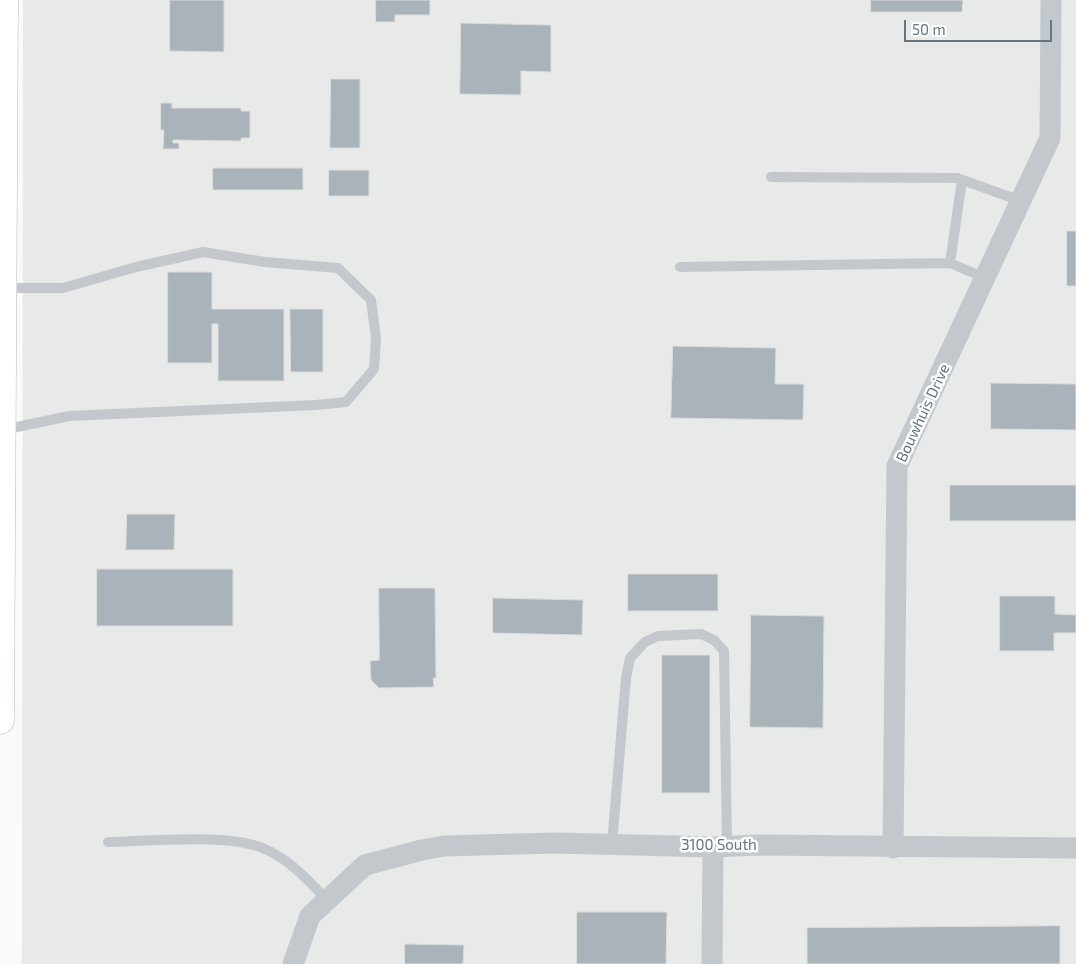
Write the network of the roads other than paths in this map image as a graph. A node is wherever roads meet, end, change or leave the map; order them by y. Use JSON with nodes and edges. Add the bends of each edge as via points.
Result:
{"nodes":[{"id":1,"x":4,"y":0,"type":"edge"},
{"id":2,"x":1051,"y":0,"type":"edge"},
{"id":3,"x":2,"y":137,"type":"edge"},
{"id":4,"x":771,"y":177,"type":"dead end"},
{"id":5,"x":962,"y":180,"type":"junction"},
{"id":6,"x":1021,"y":201,"type":"junction"},
{"id":7,"x":950,"y":264,"type":"junction"},
{"id":8,"x":680,"y":267,"type":"dead end"},
{"id":9,"x":985,"y":278,"type":"junction"},
{"id":10,"x":2,"y":288,"type":"junction"},
{"id":11,"x":2,"y":430,"type":"junction"},
{"id":12,"x":0,"y":720,"type":"edge"},
{"id":13,"x":108,"y":842,"type":"dead end"},
{"id":14,"x":612,"y":844,"type":"junction"},
{"id":15,"x":720,"y":846,"type":"junction"},
{"id":16,"x":893,"y":848,"type":"junction"},
{"id":17,"x":1076,"y":848,"type":"edge"},
{"id":18,"x":327,"y":900,"type":"junction"},
{"id":19,"x":293,"y":964,"type":"edge"},
{"id":20,"x":712,"y":964,"type":"edge"}],
"edges":[{"from":1,"to":3,"type":"main road"},
{"from":2,"to":6,"type":"street","name":"Bouwhuis Drive","via":[[1050,138]]},
{"from":3,"to":10,"type":"main road"},
{"from":4,"to":5,"type":"lane","via":[[937,177]]},
{"from":5,"to":6,"type":"lane"},
{"from":5,"to":7,"type":"lane"},
{"from":6,"to":9,"type":"street","name":"Bouwhuis Drive"},
{"from":7,"to":8,"type":"lane"},
{"from":7,"to":9,"type":"lane"},
{"from":9,"to":16,"type":"street","name":"Bouwhuis Drive","via":[[897,466]]},
{"from":10,"to":11,"type":"main road"},
{"from":10,"to":11,"type":"lane","via":[[63,288],[203,252],[265,262],[338,268],[371,300],[376,338],[374,369],[346,402],[69,416]]},
{"from":11,"to":12,"type":"main road"},
{"from":13,"to":18,"type":"lane","via":[[243,842],[282,858]]},
{"from":14,"to":15,"type":"street","name":"3100 South"},
{"from":14,"to":15,"type":"lane","via":[[630,658],[645,642],[658,636],[701,634],[714,640],[724,651]]},
{"from":14,"to":18,"type":"street","name":"3100 South","via":[[444,846],[365,865]]},
{"from":15,"to":16,"type":"street","name":"3100 South"},
{"from":15,"to":20,"type":"street"},
{"from":16,"to":17,"type":"street","name":"3100 South"},
{"from":18,"to":19,"type":"street","via":[[310,916]]}]}
